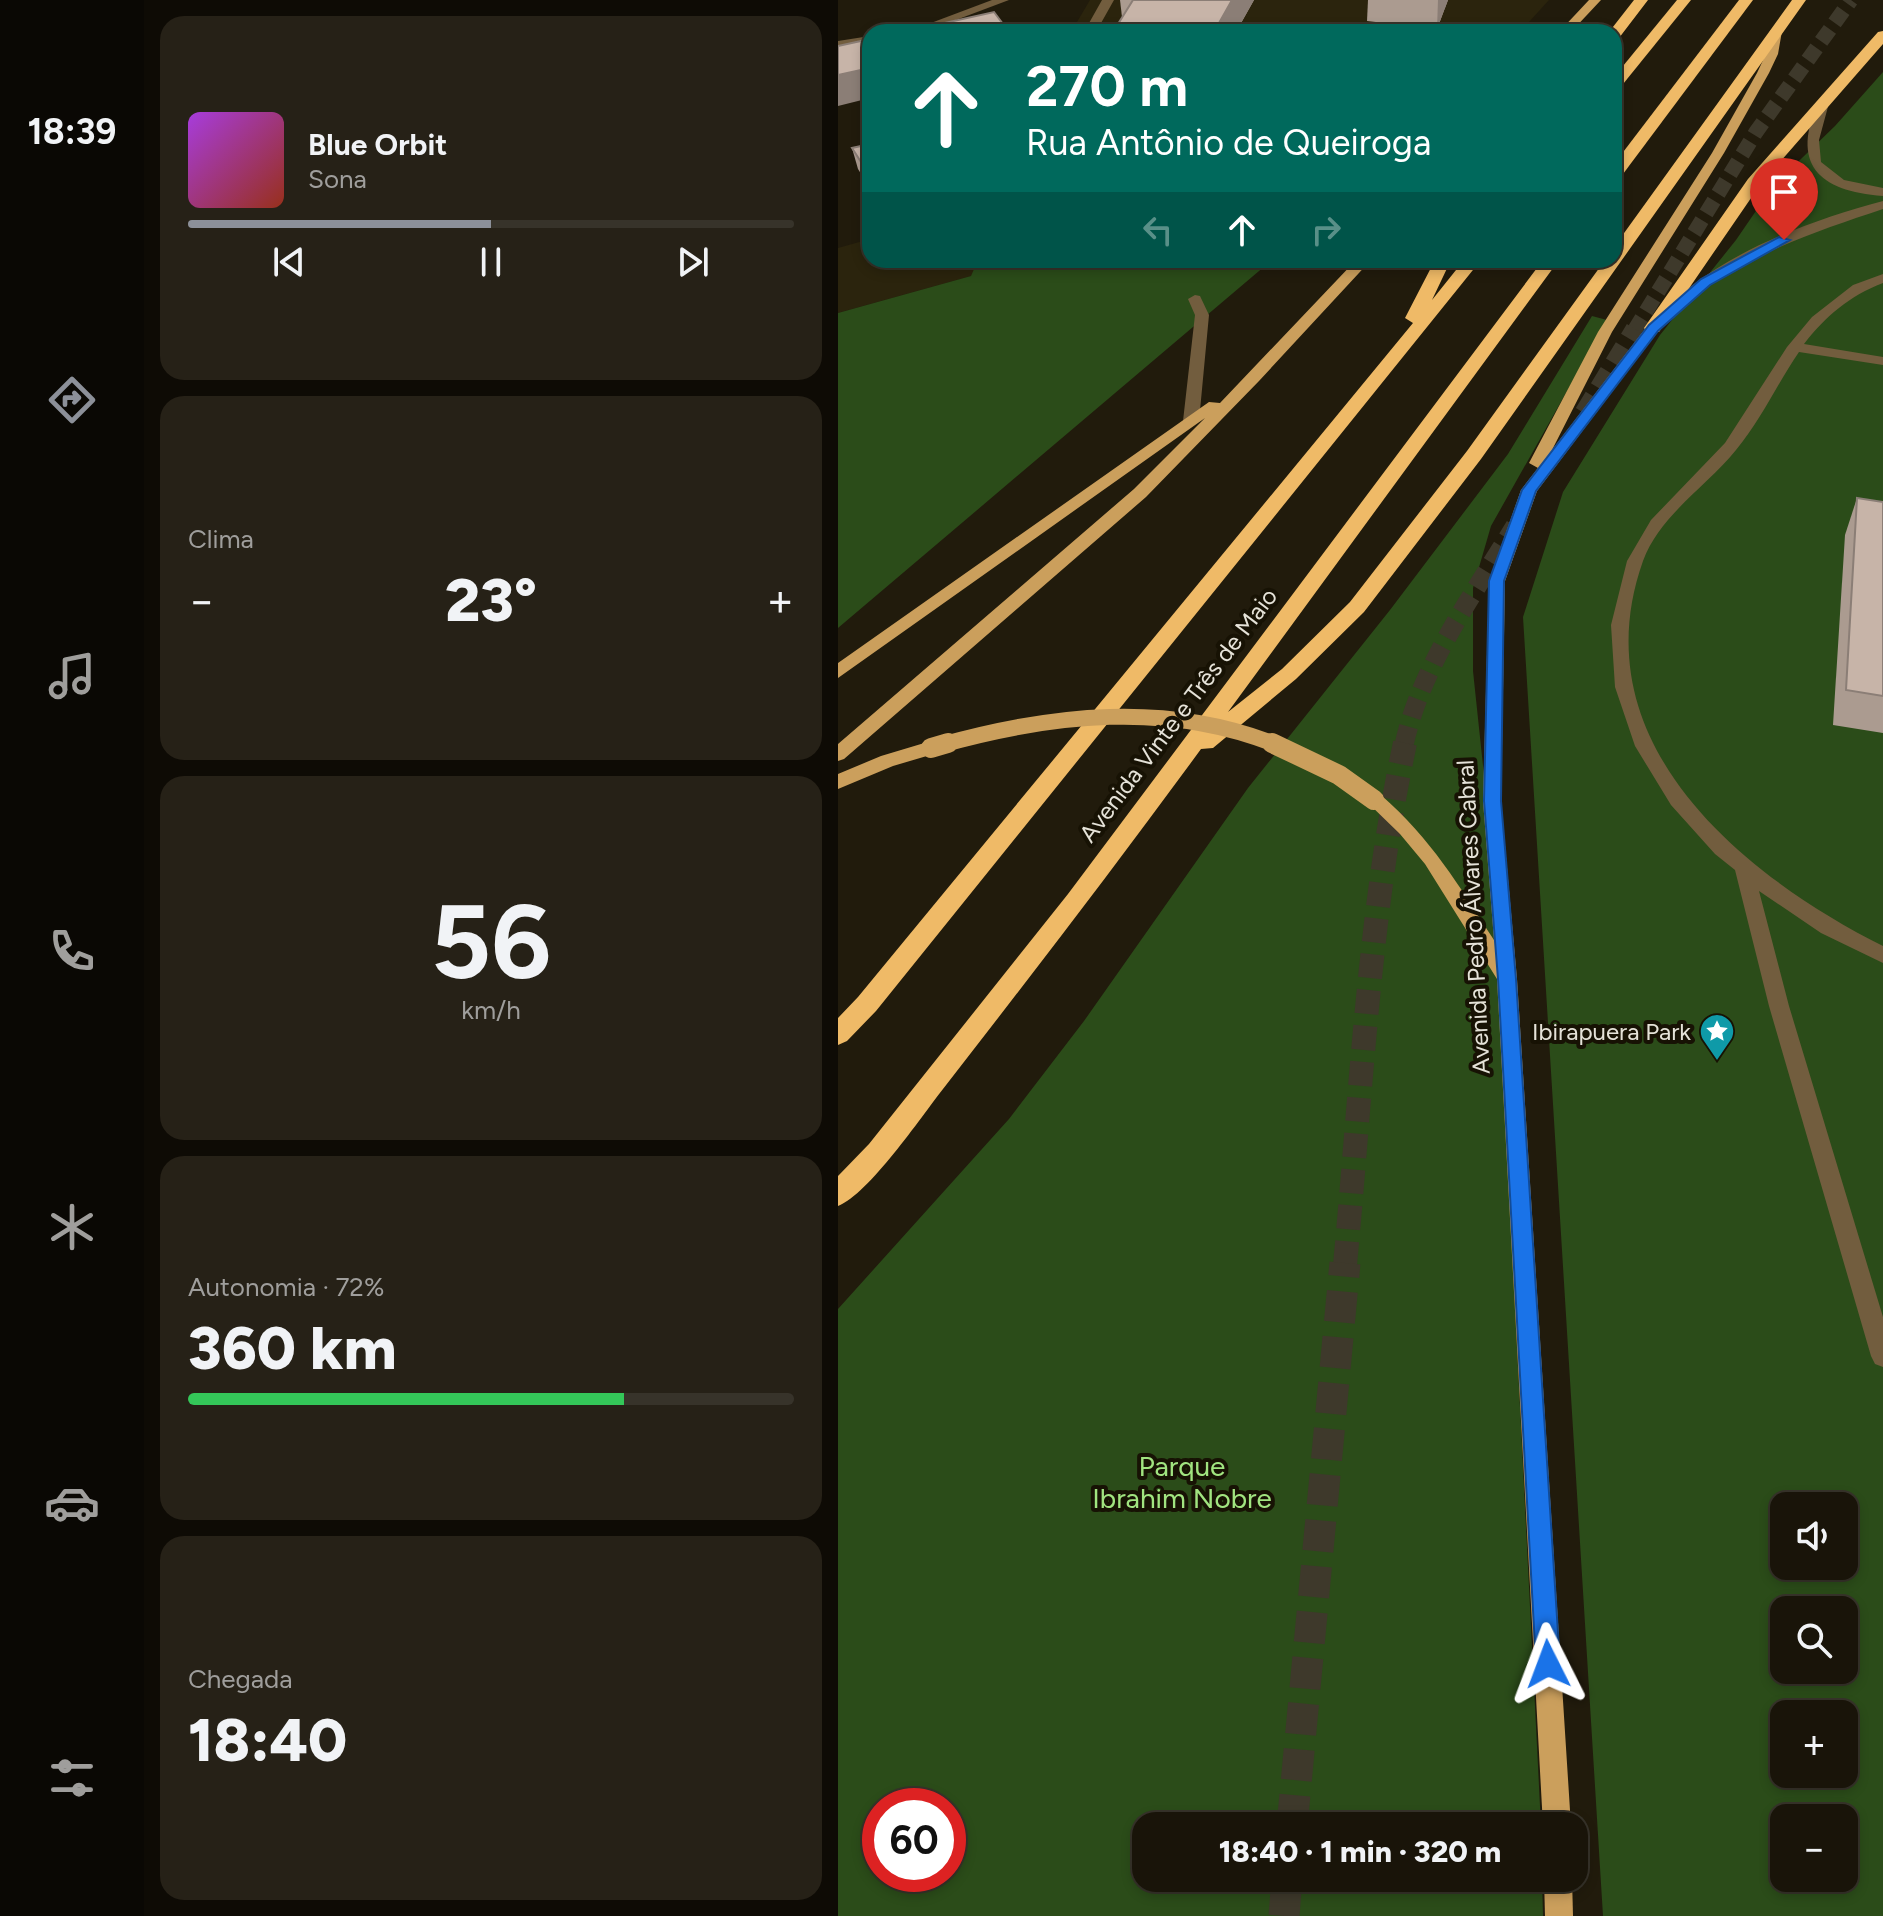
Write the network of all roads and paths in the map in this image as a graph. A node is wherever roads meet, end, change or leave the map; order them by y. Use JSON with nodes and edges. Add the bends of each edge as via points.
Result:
{"nodes":[{"id":1,"x":1003,"y":0,"type":"edge"},
{"id":2,"x":1108,"y":0,"type":"edge"},
{"id":3,"x":1595,"y":0,"type":"edge"},
{"id":4,"x":1641,"y":0,"type":"edge"},
{"id":5,"x":1684,"y":0,"type":"edge"},
{"id":6,"x":1746,"y":0,"type":"edge"},
{"id":7,"x":1799,"y":0,"type":"edge"},
{"id":8,"x":936,"y":24,"type":"edge"},
{"id":9,"x":1094,"y":24,"type":"edge"},
{"id":10,"x":1572,"y":24,"type":"edge"},
{"id":11,"x":1622,"y":25,"type":"edge"},
{"id":12,"x":1776,"y":31,"type":"junction"},
{"id":13,"x":1883,"y":35,"type":"edge"},
{"id":14,"x":862,"y":41,"type":"edge"},
{"id":15,"x":838,"y":45,"type":"edge"},
{"id":16,"x":1622,"y":76,"type":"edge"},
{"id":17,"x":1823,"y":103,"type":"junction"},
{"id":18,"x":1622,"y":164,"type":"edge"},
{"id":19,"x":1883,"y":192,"type":"edge"},
{"id":20,"x":1883,"y":205,"type":"edge"},
{"id":21,"x":1622,"y":248,"type":"edge"},
{"id":22,"x":1357,"y":268,"type":"edge"},
{"id":23,"x":1439,"y":268,"type":"edge"},
{"id":24,"x":1467,"y":268,"type":"edge"},
{"id":25,"x":1545,"y":268,"type":"edge"},
{"id":26,"x":1608,"y":268,"type":"edge"},
{"id":27,"x":1883,"y":278,"type":"edge"},
{"id":28,"x":1195,"y":299,"type":"dead end"},
{"id":29,"x":1653,"y":328,"type":"junction"},
{"id":30,"x":1794,"y":347,"type":"junction"},
{"id":31,"x":1393,"y":359,"type":"junction"},
{"id":32,"x":1883,"y":361,"type":"edge"},
{"id":33,"x":1254,"y":378,"type":"junction"},
{"id":34,"x":1191,"y":421,"type":"junction"},
{"id":35,"x":1529,"y":490,"type":"junction"},
{"id":36,"x":838,"y":672,"type":"edge"},
{"id":37,"x":838,"y":754,"type":"edge"},
{"id":38,"x":1175,"y":765,"type":"junction"},
{"id":39,"x":838,"y":782,"type":"edge"},
{"id":40,"x":1744,"y":869,"type":"junction"},
{"id":41,"x":1883,"y":955,"type":"edge"},
{"id":42,"x":1507,"y":979,"type":"junction"},
{"id":43,"x":838,"y":1034,"type":"edge"},
{"id":44,"x":838,"y":1194,"type":"edge"},
{"id":45,"x":1883,"y":1356,"type":"edge"},
{"id":46,"x":1556,"y":1812,"type":"edge"},
{"id":47,"x":1558,"y":1892,"type":"edge"},
{"id":48,"x":1559,"y":1916,"type":"edge"}],
"edges":[{"from":1,"to":8,"type":"lane"},
{"from":2,"to":9,"type":"lane"},
{"from":3,"to":10,"type":"main road"},
{"from":4,"to":11,"type":"highway"},
{"from":5,"to":16,"type":"highway"},
{"from":6,"to":18,"type":"highway"},
{"from":7,"to":12,"type":"highway"},
{"from":12,"to":21,"type":"highway"},
{"from":12,"to":35,"type":"main road","via":[[1763,73],[1605,332]]},
{"from":13,"to":17,"type":"highway","name":"Avenida Pedro Álvares Cabral"},
{"from":14,"to":15,"type":"lane"},
{"from":17,"to":19,"type":"lane","via":[[1812,153],[1817,164],[1851,188]]},
{"from":17,"to":29,"type":"highway","name":"Avenida Pedro Álvares Cabral","via":[[1754,182]]},
{"from":20,"to":29,"type":"lane","via":[[1748,257],[1705,282]]},
{"from":22,"to":33,"type":"main road"},
{"from":23,"to":31,"type":"highway"},
{"from":24,"to":31,"type":"highway"},
{"from":25,"to":38,"type":"highway","name":"Avenida Vinte e Três de Maio"},
{"from":26,"to":38,"type":"highway","via":[[1357,607],[1289,674]]},
{"from":27,"to":30,"type":"lane","via":[[1855,288]]},
{"from":28,"to":34,"type":"lane","via":[[1202,315]]},
{"from":29,"to":35,"type":"main road","name":"Avenida Pedro Álvares Cabral"},
{"from":30,"to":32,"type":"lane"},
{"from":30,"to":40,"type":"lane","via":[[1741,433],[1664,515],[1641,551],[1623,600],[1617,645],[1624,697],[1649,756],[1693,821]]},
{"from":31,"to":43,"type":"highway"},
{"from":33,"to":34,"type":"main road"},
{"from":33,"to":37,"type":"main road","via":[[1140,493]]},
{"from":34,"to":36,"type":"main road"},
{"from":35,"to":42,"type":"main road","name":"Avenida Pedro Álvares Cabral","via":[[1497,581],[1492,801]]},
{"from":38,"to":44,"type":"highway","name":"Avenida Vinte e Três de Maio","via":[[1067,913],[878,1152]]},
{"from":39,"to":42,"type":"main road","bridge":true,"via":[[931,748],[1050,720],[1162,718],[1289,748],[1350,780],[1407,829],[1432,859]]},
{"from":40,"to":41,"type":"lane","via":[[1837,936]]},
{"from":40,"to":45,"type":"lane"},
{"from":42,"to":46,"type":"main road","name":"Avenida Pedro Álvares Cabral"},
{"from":47,"to":48,"type":"main road"}]}
